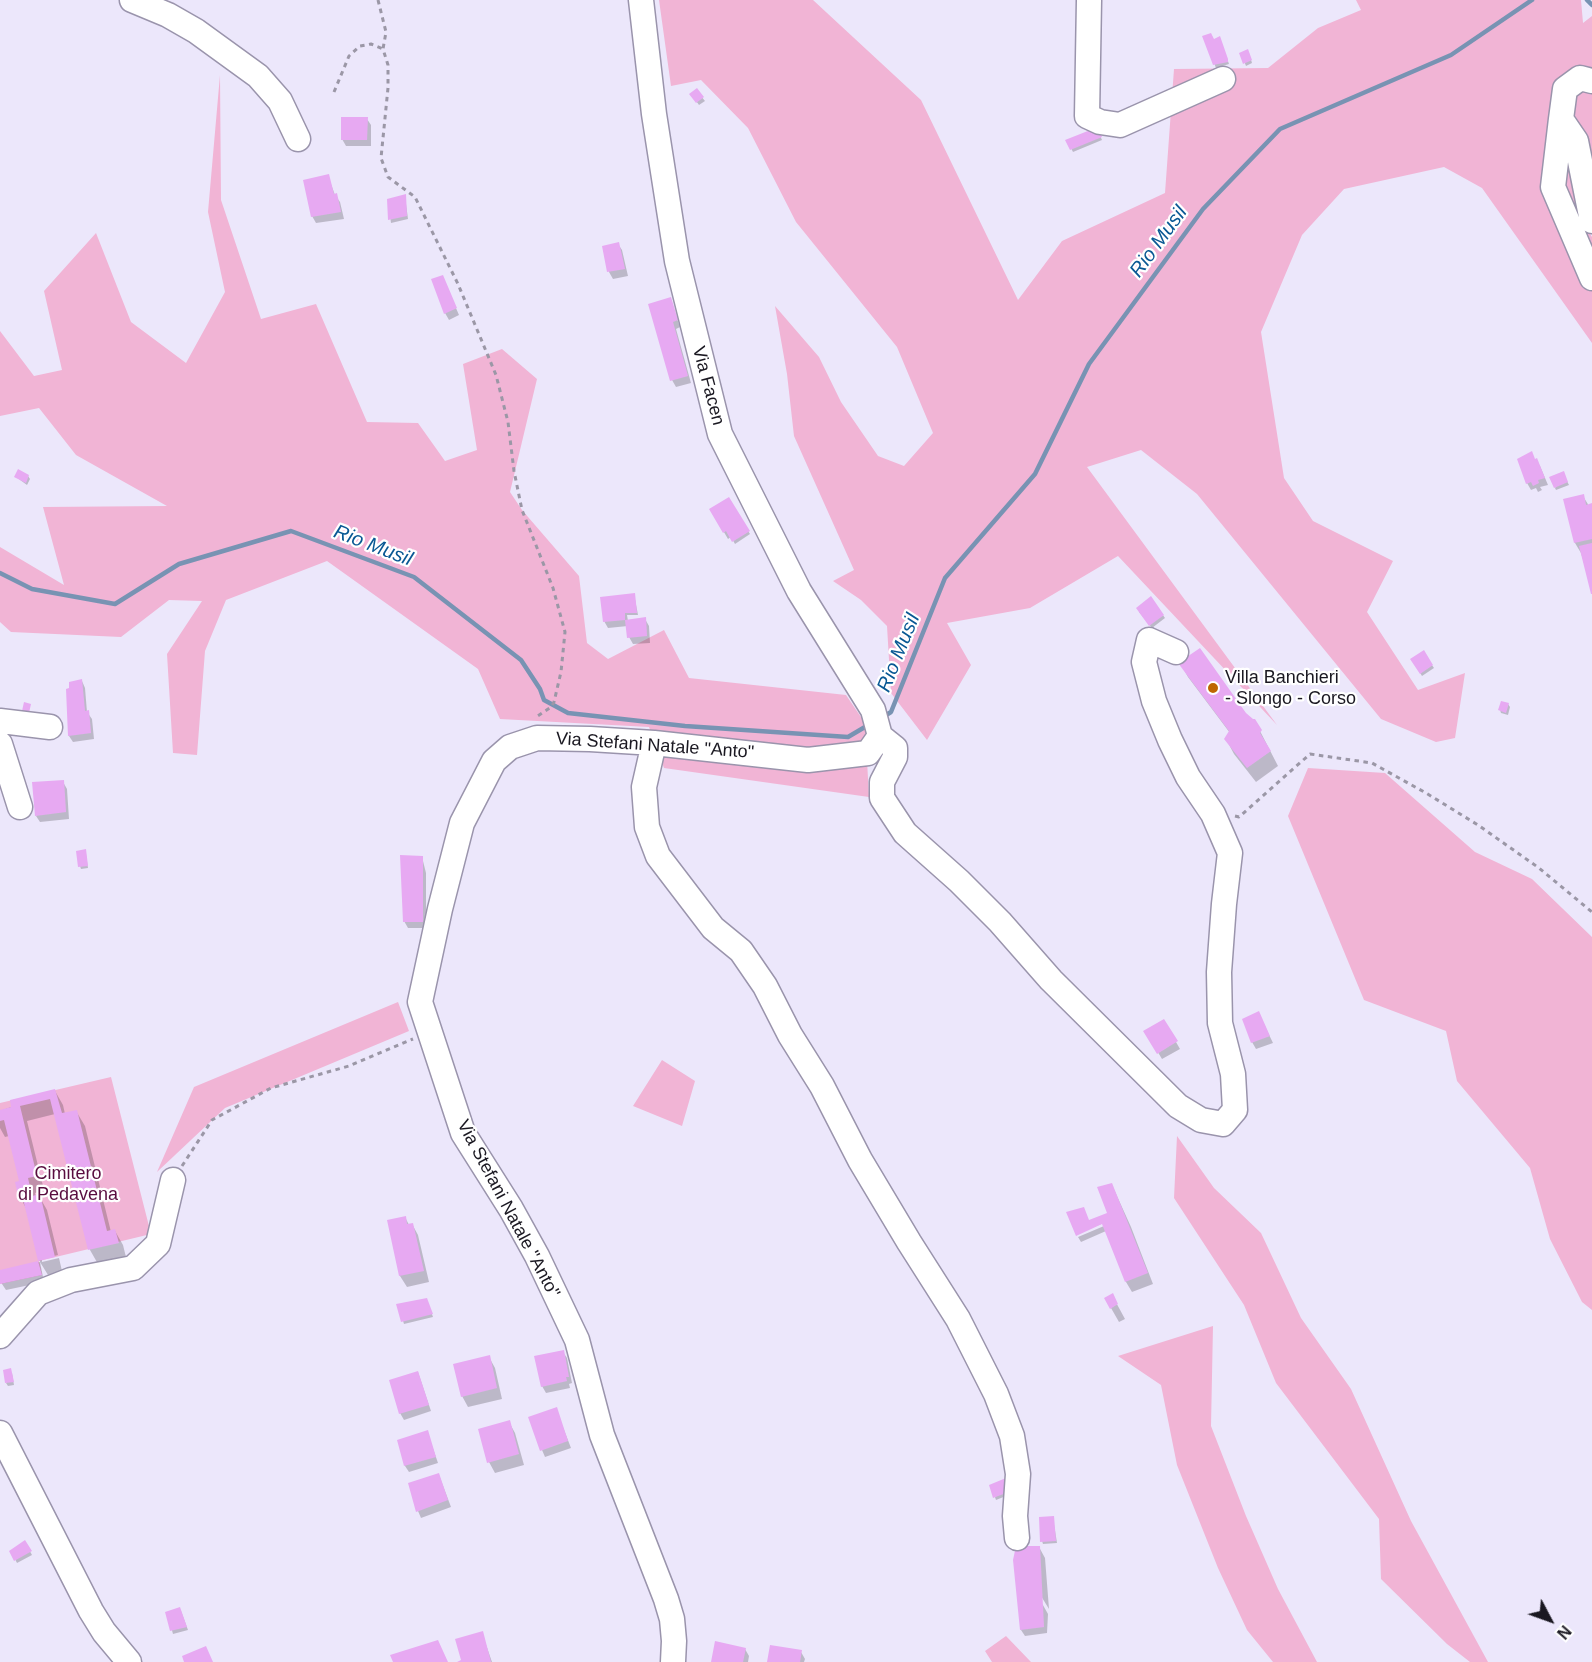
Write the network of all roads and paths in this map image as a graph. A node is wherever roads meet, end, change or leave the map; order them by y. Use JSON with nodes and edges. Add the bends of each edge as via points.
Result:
{"nodes":[{"id":1,"x":132,"y":0,"type":"edge"},
{"id":2,"x":378,"y":0,"type":"edge"},
{"id":3,"x":641,"y":0,"type":"edge"},
{"id":4,"x":1089,"y":0,"type":"edge"},
{"id":5,"x":383,"y":49,"type":"junction"},
{"id":6,"x":1223,"y":80,"type":"dead end"},
{"id":7,"x":1592,"y":81,"type":"edge"},
{"id":8,"x":334,"y":92,"type":"dead end"},
{"id":9,"x":1561,"y":119,"type":"junction"},
{"id":10,"x":298,"y":140,"type":"dead end"},
{"id":11,"x":1592,"y":221,"type":"edge"},
{"id":12,"x":1592,"y":278,"type":"edge"},
{"id":13,"x":1176,"y":652,"type":"dead end"},
{"id":14,"x":550,"y":707,"type":"dead end"},
{"id":15,"x":0,"y":721,"type":"edge"},
{"id":16,"x":50,"y":727,"type":"dead end"},
{"id":17,"x":880,"y":735,"type":"junction"},
{"id":18,"x":654,"y":742,"type":"junction"},
{"id":19,"x":0,"y":744,"type":"edge"},
{"id":20,"x":20,"y":807,"type":"dead end"},
{"id":21,"x":1214,"y":814,"type":"junction"},
{"id":22,"x":1592,"y":912,"type":"edge"},
{"id":23,"x":430,"y":1032,"type":"junction"},
{"id":24,"x":173,"y":1180,"type":"joint"},
{"id":25,"x":0,"y":1336,"type":"edge"},
{"id":26,"x":0,"y":1432,"type":"edge"},
{"id":27,"x":1017,"y":1538,"type":"dead end"},
{"id":28,"x":129,"y":1662,"type":"edge"},
{"id":29,"x":673,"y":1662,"type":"edge"}],
"edges":[{"from":1,"to":10,"type":"street","via":[[196,31],[258,76],[280,101]]},
{"from":2,"to":5,"type":"path","via":[[386,32]]},
{"from":3,"to":17,"type":"street","name":"Via Facen","via":[[677,261],[720,434],[799,591],[873,710]]},
{"from":4,"to":6,"type":"street","via":[[1087,116],[1120,124]]},
{"from":5,"to":8,"type":"path","via":[[371,44],[360,46],[349,56]]},
{"from":5,"to":14,"type":"path","via":[[388,88],[381,158],[388,177],[415,197],[458,284],[496,375],[522,510],[554,588],[565,632],[561,672]]},
{"from":7,"to":9,"type":"street","via":[[1580,78],[1564,89]]},
{"from":9,"to":11,"type":"street","via":[[1576,141]]},
{"from":9,"to":12,"type":"street","via":[[1553,187]]},
{"from":13,"to":21,"type":"street","via":[[1149,640],[1144,662],[1170,740],[1188,777]]},
{"from":15,"to":16,"type":"street"},
{"from":17,"to":18,"type":"street","name":"Via Stefani Natale \"Anto\"","via":[[868,753],[808,760]]},
{"from":17,"to":21,"type":"street","name":"Via Facen","via":[[895,748],[895,757],[882,782],[882,798],[905,833],[959,881],[1051,980],[1178,1106],[1201,1120],[1223,1124],[1235,1110],[1233,1074],[1220,1023],[1219,972],[1230,853]]},
{"from":18,"to":23,"type":"street","name":"Via Stefani Natale \"Anto\"","via":[[537,738],[510,747],[494,761],[462,823],[440,909],[420,1002]]},
{"from":18,"to":27,"type":"street","via":[[644,787],[647,827],[658,856],[713,928],[741,951],[765,986],[860,1160],[958,1318],[1012,1436],[1018,1474]]},
{"from":19,"to":20,"type":"street"},
{"from":21,"to":22,"type":"path","via":[[1239,817],[1310,754],[1372,763],[1478,825]]},
{"from":23,"to":24,"type":"path","via":[[349,1066],[271,1088],[212,1120]]},
{"from":23,"to":29,"type":"street","name":"Via Stefani Natale \"Anto\"","via":[[462,1133],[527,1237],[577,1340],[602,1435],[672,1619]]},
{"from":24,"to":25,"type":"street","via":[[158,1244],[133,1268],[70,1280],[38,1293]]},
{"from":26,"to":28,"type":"street","via":[[91,1611]]}]}
